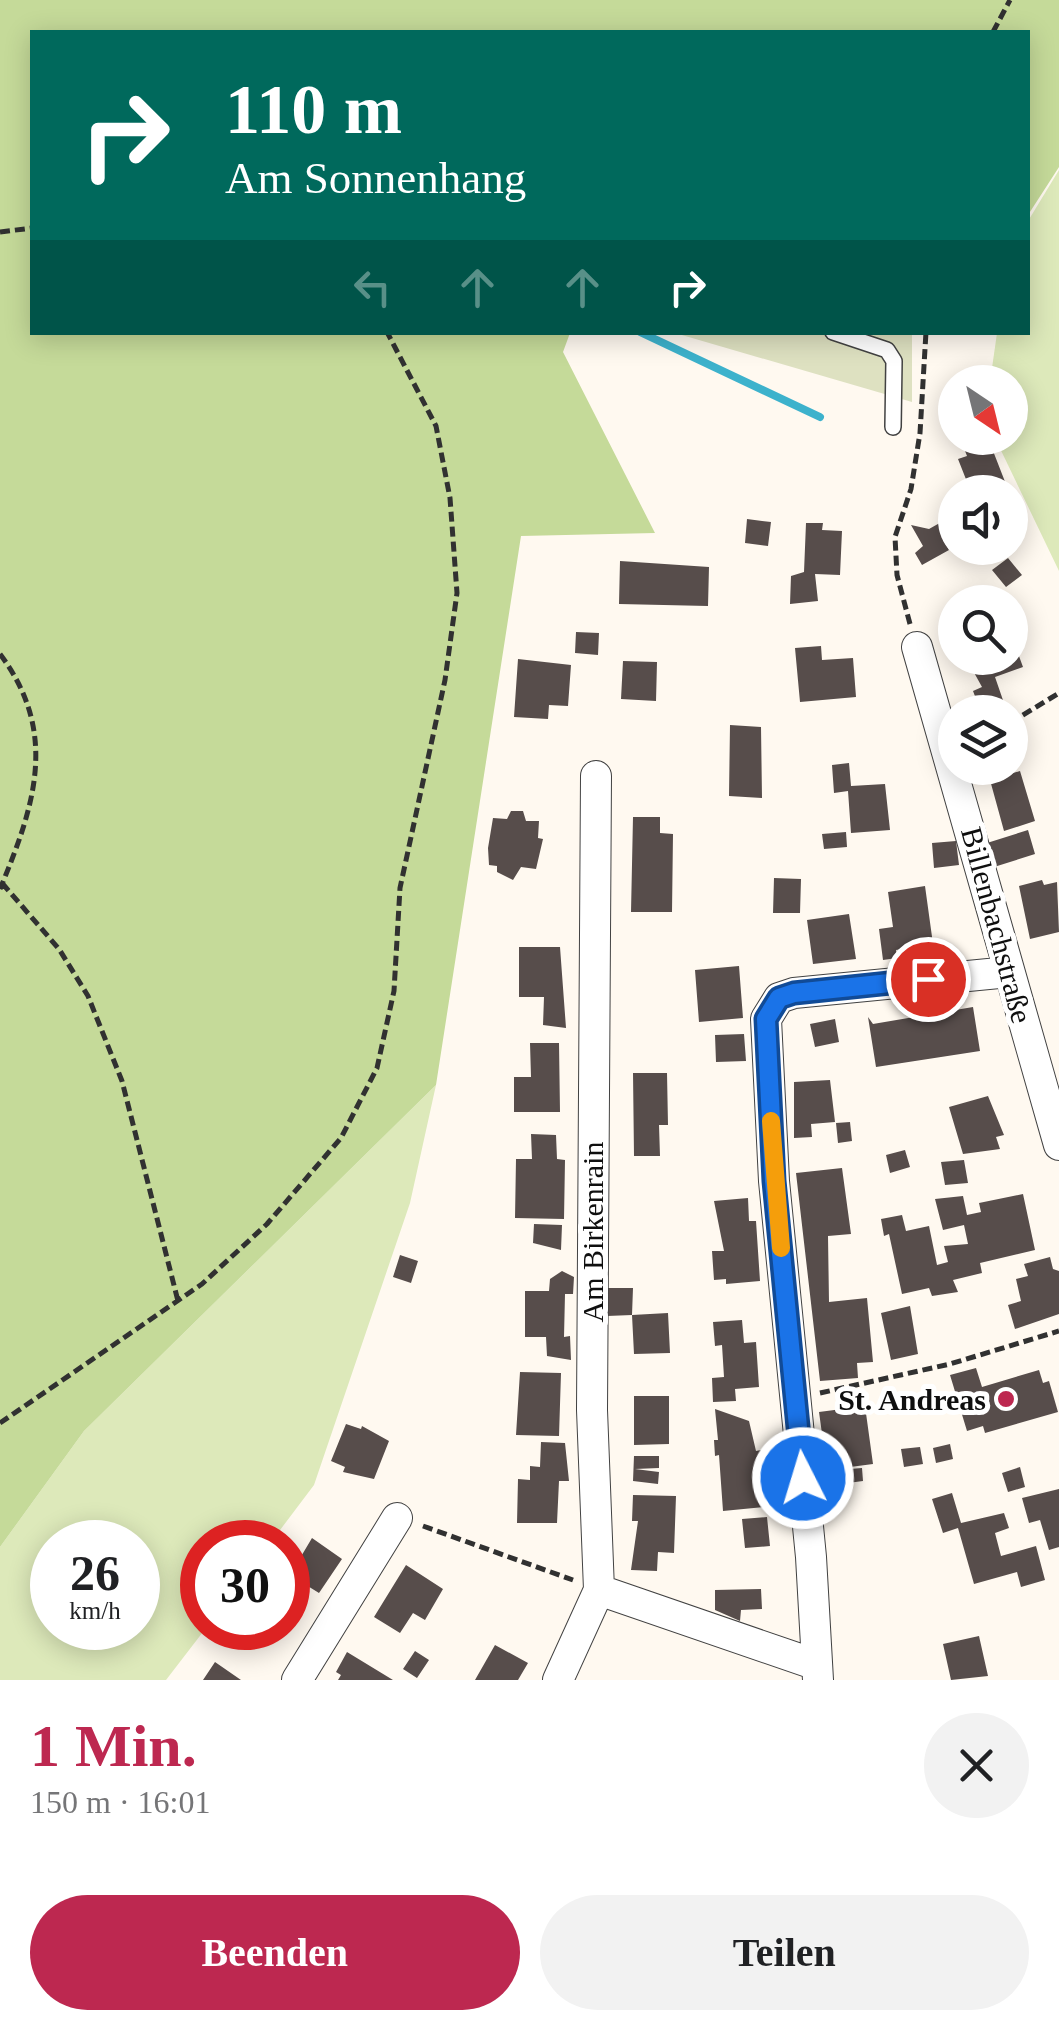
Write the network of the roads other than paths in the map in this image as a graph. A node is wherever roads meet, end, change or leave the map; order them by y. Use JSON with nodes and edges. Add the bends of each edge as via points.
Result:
{"nodes":[{"id":1,"x":841,"y":335,"type":"edge"},
{"id":2,"x":893,"y":427,"type":"dead end"},
{"id":3,"x":917,"y":647,"type":"road end"},
{"id":4,"x":596,"y":776,"type":"dead end"},
{"id":5,"x":1008,"y":972,"type":"junction"},
{"id":6,"x":1059,"y":1145,"type":"edge"},
{"id":7,"x":397,"y":1518,"type":"road end"},
{"id":8,"x":599,"y":1590,"type":"junction"},
{"id":9,"x":817,"y":1672,"type":"edge"},
{"id":10,"x":296,"y":1680,"type":"edge"},
{"id":11,"x":558,"y":1680,"type":"edge"}],
"edges":[{"from":1,"to":2,"type":"lane","via":[[888,350],[894,361]]},
{"from":3,"to":5,"type":"street","name":"Billenbachstraße"},
{"from":4,"to":8,"type":"street","name":"Am Birkenrain","via":[[592,1410]]},
{"from":5,"to":6,"type":"street","name":"Billenbachstraße"},
{"from":5,"to":9,"type":"street","via":[[794,993],[771,1006],[766,1050],[774,1181]]},
{"from":7,"to":10,"type":"street"},
{"from":8,"to":9,"type":"street"},
{"from":8,"to":11,"type":"street","name":"Am Birkenrain"}]}
